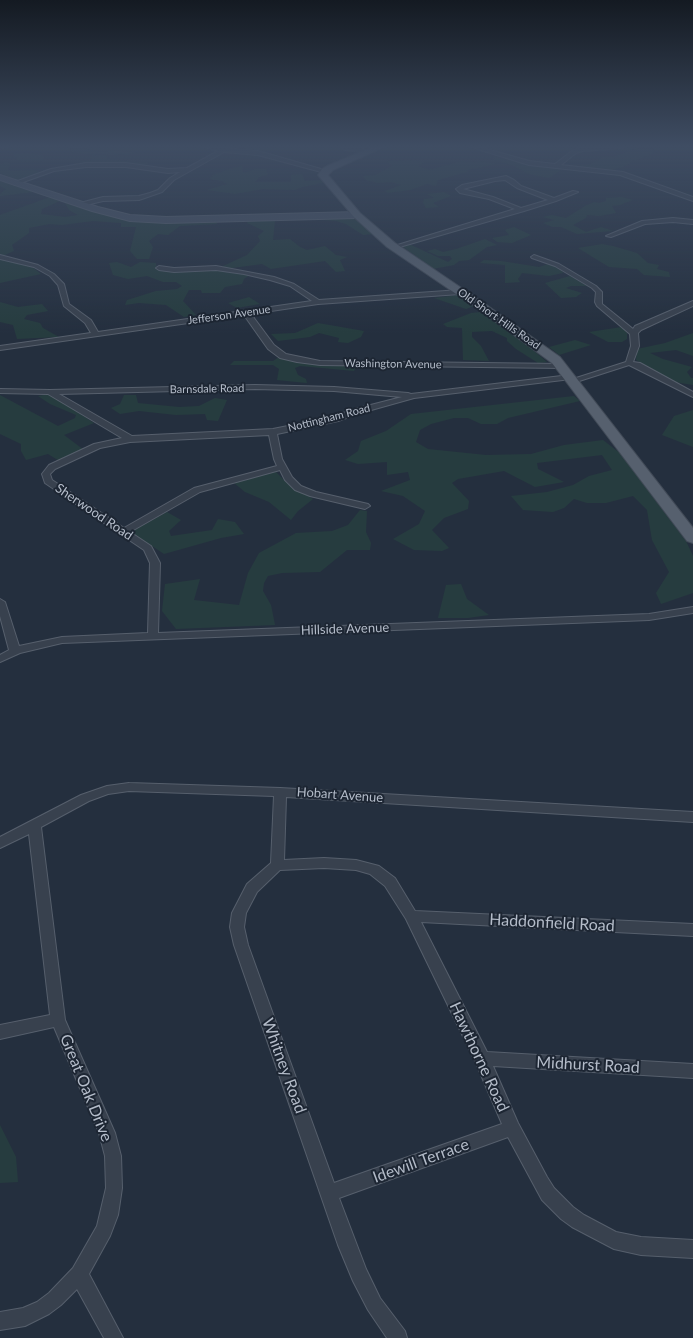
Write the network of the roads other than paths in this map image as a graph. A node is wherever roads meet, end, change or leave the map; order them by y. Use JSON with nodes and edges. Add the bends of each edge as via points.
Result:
{"nodes":[{"id":1,"x":96,"y":208,"type":"edge"},
{"id":2,"x":351,"y":208,"type":"edge"},
{"id":3,"x":518,"y":208,"type":"edge"},
{"id":4,"x":527,"y":208,"type":"edge"},
{"id":5,"x":522,"y":210,"type":"junction"},
{"id":6,"x":357,"y":215,"type":"junction"},
{"id":7,"x":693,"y":222,"type":"edge"},
{"id":8,"x":609,"y":236,"type":"dead end"},
{"id":9,"x":394,"y":247,"type":"junction"},
{"id":10,"x":534,"y":257,"type":"dead end"},
{"id":11,"x":0,"y":258,"type":"edge"},
{"id":12,"x":159,"y":268,"type":"dead end"},
{"id":13,"x":460,"y":292,"type":"junction"},
{"id":14,"x":318,"y":302,"type":"junction"},
{"id":15,"x":693,"y":303,"type":"edge"},
{"id":16,"x":246,"y":312,"type":"junction"},
{"id":17,"x":634,"y":333,"type":"junction"},
{"id":18,"x":96,"y":334,"type":"junction"},
{"id":19,"x":0,"y":348,"type":"edge"},
{"id":20,"x":629,"y":364,"type":"junction"},
{"id":21,"x":602,"y":372,"type":"junction"},
{"id":22,"x":568,"y":374,"type":"junction"},
{"id":23,"x":0,"y":391,"type":"edge"},
{"id":24,"x":50,"y":392,"type":"junction"},
{"id":25,"x":693,"y":395,"type":"edge"},
{"id":26,"x":414,"y":396,"type":"junction"},
{"id":27,"x":273,"y":432,"type":"junction"},
{"id":28,"x":130,"y":439,"type":"junction"},
{"id":29,"x":282,"y":467,"type":"junction"},
{"id":30,"x":365,"y":506,"type":"dead end"},
{"id":31,"x":123,"y":532,"type":"junction"},
{"id":32,"x":693,"y":538,"type":"edge"},
{"id":33,"x":0,"y":602,"type":"edge"},
{"id":34,"x":693,"y":610,"type":"edge"},
{"id":35,"x":153,"y":636,"type":"junction"},
{"id":36,"x":15,"y":651,"type":"junction"},
{"id":37,"x":0,"y":659,"type":"edge"},
{"id":38,"x":280,"y":792,"type":"junction"},
{"id":39,"x":693,"y":817,"type":"edge"},
{"id":40,"x":34,"y":824,"type":"junction"},
{"id":41,"x":0,"y":843,"type":"edge"},
{"id":42,"x":277,"y":865,"type":"junction"},
{"id":43,"x":411,"y":916,"type":"junction"},
{"id":44,"x":693,"y":930,"type":"edge"},
{"id":45,"x":58,"y":1020,"type":"junction"},
{"id":46,"x":0,"y":1032,"type":"edge"},
{"id":47,"x":482,"y":1059,"type":"junction"},
{"id":48,"x":693,"y":1071,"type":"edge"},
{"id":49,"x":512,"y":1128,"type":"junction"},
{"id":50,"x":330,"y":1193,"type":"junction"},
{"id":51,"x":693,"y":1249,"type":"edge"},
{"id":52,"x":79,"y":1274,"type":"junction"},
{"id":53,"x":0,"y":1321,"type":"edge"},
{"id":54,"x":114,"y":1338,"type":"edge"},
{"id":55,"x":398,"y":1338,"type":"edge"}],
"edges":[{"from":1,"to":6,"type":"street","via":[[116,215],[149,219]]},
{"from":2,"to":6,"type":"main road","name":"Old Short Hills Road"},
{"from":3,"to":5,"type":"street"},
{"from":4,"to":5,"type":"street"},
{"from":5,"to":9,"type":"street"},
{"from":6,"to":9,"type":"main road","name":"Old Short Hills Road"},
{"from":7,"to":8,"type":"street","via":[[648,222]]},
{"from":9,"to":13,"type":"main road","name":"Old Short Hills Road"},
{"from":10,"to":17,"type":"street","via":[[557,265],[591,285],[599,292],[599,305]]},
{"from":11,"to":18,"type":"street","via":[[36,266],[52,275],[61,284],[66,305],[88,322]]},
{"from":12,"to":14,"type":"street","via":[[216,268],[244,272],[292,285]]},
{"from":13,"to":14,"type":"street","name":"Jefferson Avenue"},
{"from":13,"to":22,"type":"main road","name":"Old Short Hills Road","via":[[549,354]]},
{"from":14,"to":16,"type":"street","name":"Jefferson Avenue"},
{"from":15,"to":17,"type":"street","via":[[645,324]]},
{"from":16,"to":18,"type":"street","name":"Jefferson Avenue"},
{"from":16,"to":22,"type":"street","name":"Washington Avenue","via":[[271,347],[283,356],[297,360]]},
{"from":17,"to":20,"type":"street","via":[[635,346]]},
{"from":18,"to":19,"type":"street","name":"Jefferson Avenue"},
{"from":20,"to":21,"type":"street"},
{"from":20,"to":25,"type":"street","via":[[637,365]]},
{"from":21,"to":22,"type":"street"},
{"from":21,"to":22,"type":"street"},
{"from":22,"to":26,"type":"street","name":"Nottingham Road"},
{"from":22,"to":32,"type":"main road","name":"Old Short Hills Road"},
{"from":23,"to":24,"type":"street","name":"Barnsdale Road"},
{"from":24,"to":26,"type":"street","name":"Barnsdale Road","via":[[255,387],[342,389]]},
{"from":24,"to":28,"type":"street"},
{"from":26,"to":27,"type":"street","name":"Nottingham Road","via":[[335,419]]},
{"from":27,"to":28,"type":"street","name":"Nottingham Road"},
{"from":27,"to":29,"type":"street"},
{"from":28,"to":31,"type":"street","name":"Sherwood Road","via":[[97,446],[52,467],[46,474],[48,481]]},
{"from":29,"to":30,"type":"street","via":[[298,488]]},
{"from":29,"to":31,"type":"street","via":[[197,490]]},
{"from":31,"to":35,"type":"street","name":"Sherwood Road","via":[[148,548],[155,563]]},
{"from":33,"to":36,"type":"street"},
{"from":34,"to":35,"type":"street","name":"Hillside Avenue","via":[[649,617]]},
{"from":35,"to":36,"type":"street","name":"Hillside Avenue","via":[[62,640]]},
{"from":36,"to":37,"type":"street","name":"Hillside Avenue"},
{"from":38,"to":39,"type":"street","name":"Hobart Avenue"},
{"from":38,"to":40,"type":"street","name":"Hobart Avenue","via":[[129,787],[107,790],[84,798]]},
{"from":38,"to":42,"type":"street"},
{"from":40,"to":41,"type":"street","name":"Hobart Avenue"},
{"from":40,"to":45,"type":"street","name":"Great Oak Drive"},
{"from":42,"to":43,"type":"street","name":"Hawthorne Road","via":[[341,864],[374,870],[390,882]]},
{"from":42,"to":50,"type":"street","name":"Whitney Road","via":[[252,888],[239,913],[237,927],[265,1014]]},
{"from":43,"to":44,"type":"street","name":"Haddonfield Road"},
{"from":43,"to":47,"type":"street","name":"Hawthorne Road"},
{"from":45,"to":46,"type":"street"},
{"from":45,"to":52,"type":"street","name":"Great Oak Drive","via":[[107,1133],[113,1156],[114,1188],[109,1215],[97,1244]]},
{"from":47,"to":48,"type":"street","name":"Midhurst Road"},
{"from":47,"to":49,"type":"street","name":"Hawthorne Road"},
{"from":49,"to":50,"type":"street","name":"Idewill Terrace"},
{"from":49,"to":51,"type":"street","name":"Hawthorne Road","via":[[541,1184],[557,1204],[578,1221],[621,1241],[641,1246]]},
{"from":50,"to":55,"type":"street","name":"Whitney Road","via":[[359,1275],[374,1304]]},
{"from":52,"to":53,"type":"street","name":"Great Oak Drive","via":[[43,1308],[26,1317]]},
{"from":52,"to":54,"type":"street"}]}
